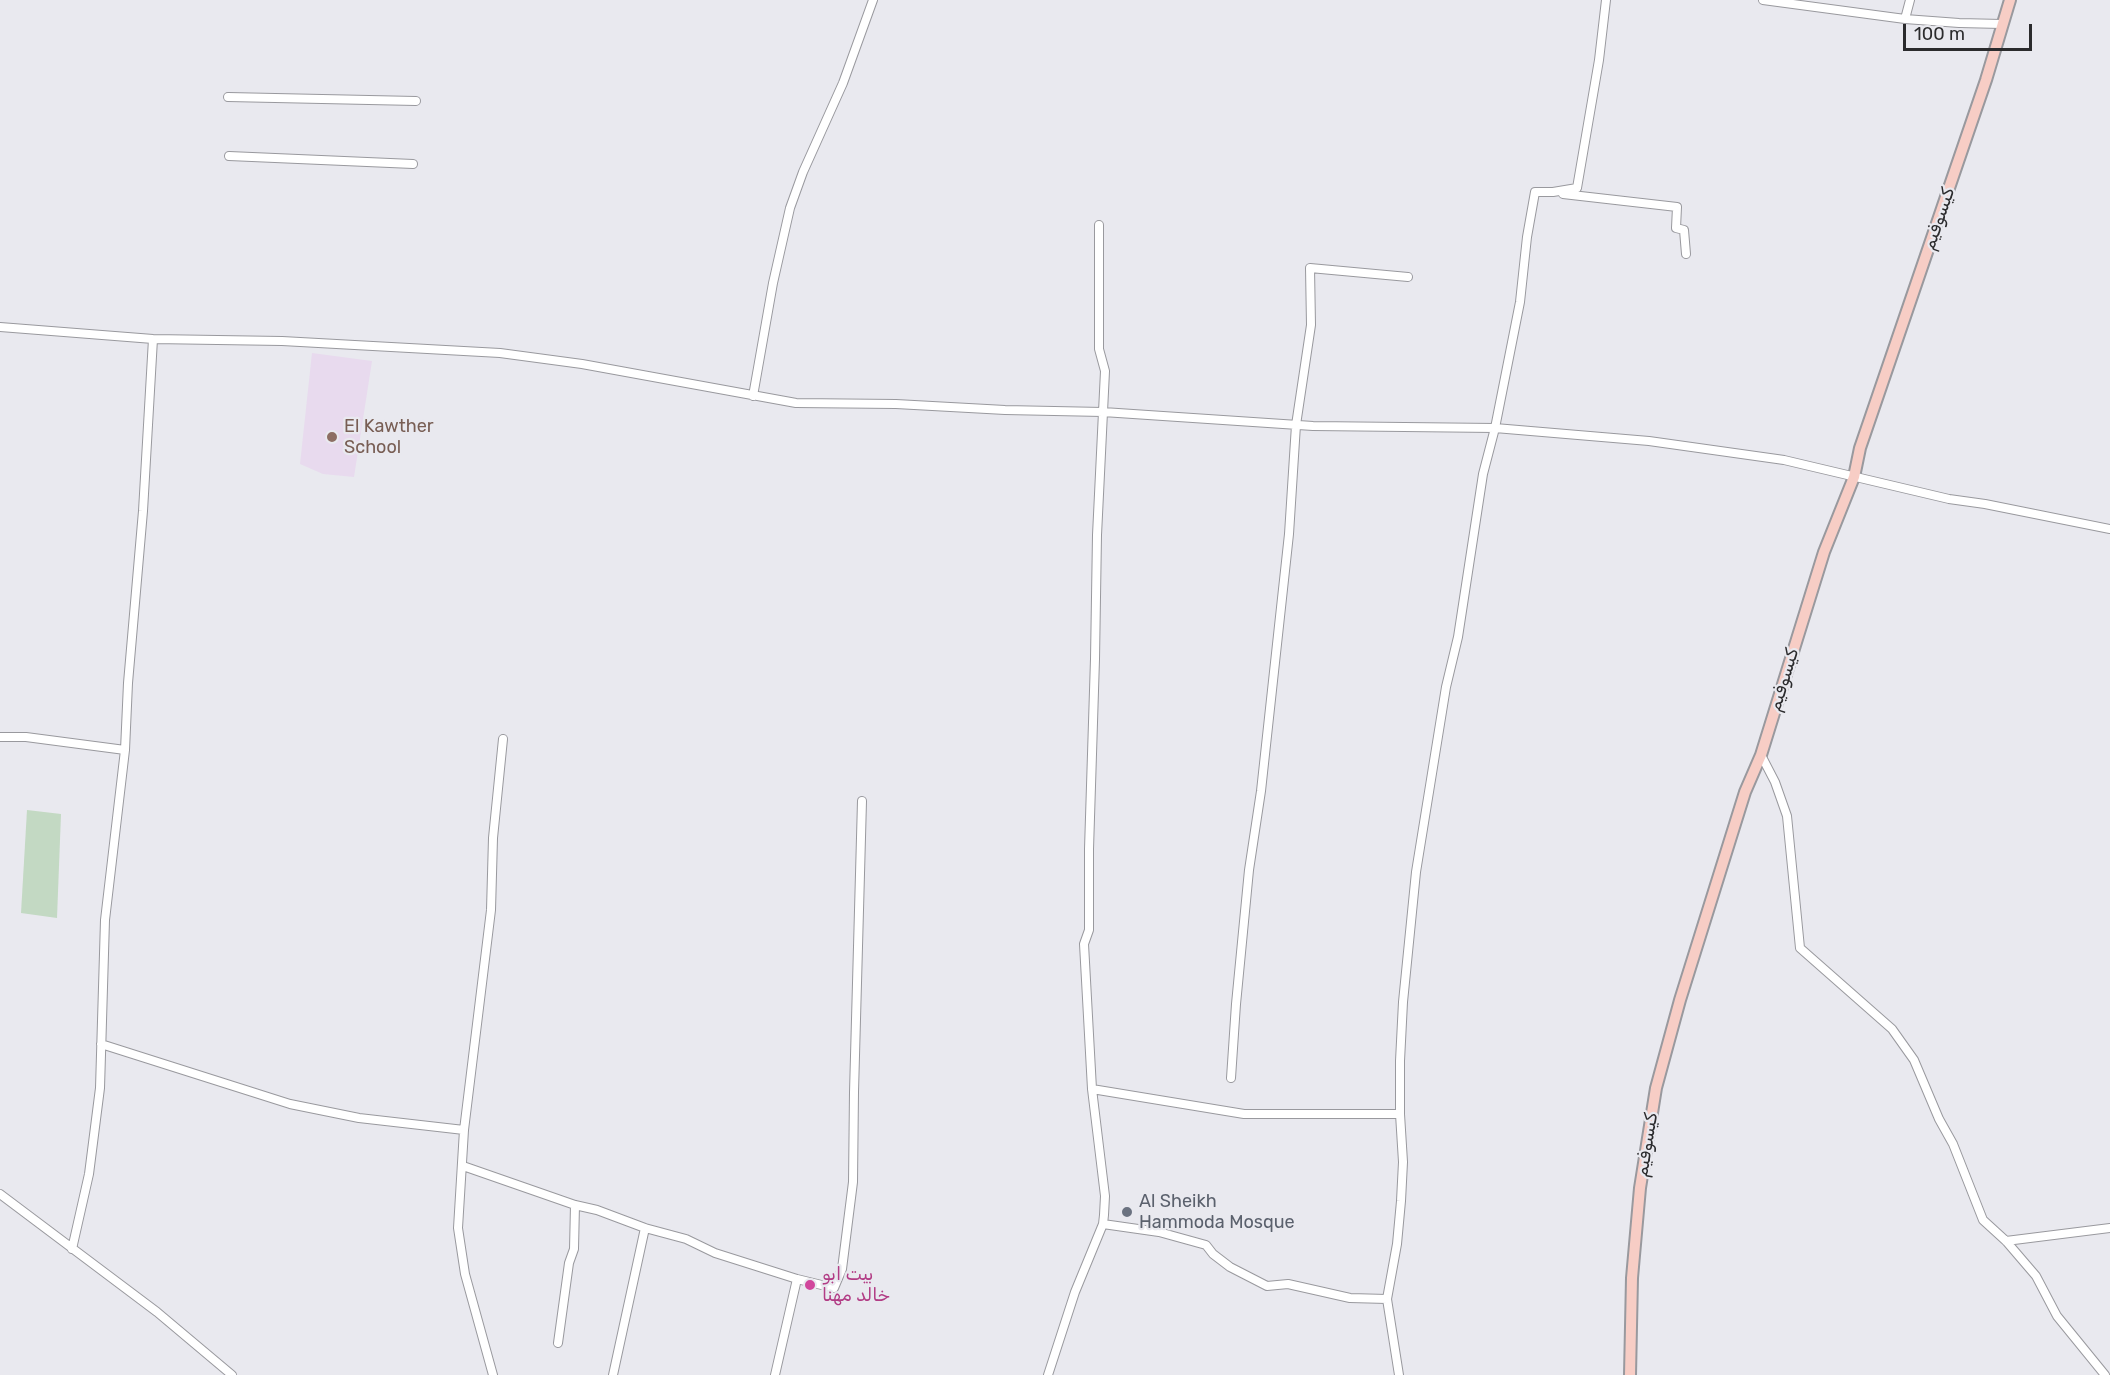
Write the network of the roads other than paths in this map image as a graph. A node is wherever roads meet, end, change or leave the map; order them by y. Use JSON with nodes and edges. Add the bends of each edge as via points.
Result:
{"nodes":[{"id":1,"x":873,"y":0,"type":"edge"},
{"id":2,"x":1606,"y":0,"type":"edge"},
{"id":3,"x":1763,"y":0,"type":"edge"},
{"id":4,"x":1910,"y":0,"type":"edge"},
{"id":5,"x":2010,"y":0,"type":"edge"},
{"id":6,"x":1905,"y":19,"type":"junction"},
{"id":7,"x":2002,"y":24,"type":"junction"},
{"id":8,"x":228,"y":97,"type":"dead end"},
{"id":9,"x":416,"y":100,"type":"dead end"},
{"id":10,"x":229,"y":156,"type":"dead end"},
{"id":11,"x":413,"y":164,"type":"dead end"},
{"id":12,"x":1553,"y":192,"type":"junction"},
{"id":13,"x":1099,"y":225,"type":"dead end"},
{"id":14,"x":1686,"y":254,"type":"dead end"},
{"id":15,"x":1408,"y":277,"type":"dead end"},
{"id":16,"x":0,"y":327,"type":"edge"},
{"id":17,"x":153,"y":339,"type":"junction"},
{"id":18,"x":753,"y":396,"type":"junction"},
{"id":19,"x":1103,"y":412,"type":"junction"},
{"id":20,"x":1296,"y":425,"type":"junction"},
{"id":21,"x":1495,"y":428,"type":"junction"},
{"id":22,"x":1854,"y":477,"type":"junction"},
{"id":23,"x":2110,"y":529,"type":"edge"},
{"id":24,"x":0,"y":736,"type":"edge"},
{"id":25,"x":503,"y":739,"type":"dead end"},
{"id":26,"x":125,"y":750,"type":"junction"},
{"id":27,"x":1761,"y":755,"type":"junction"},
{"id":28,"x":862,"y":801,"type":"dead end"},
{"id":29,"x":101,"y":1044,"type":"junction"},
{"id":30,"x":1231,"y":1078,"type":"dead end"},
{"id":31,"x":1092,"y":1089,"type":"junction"},
{"id":32,"x":1400,"y":1114,"type":"junction"},
{"id":33,"x":464,"y":1130,"type":"junction"},
{"id":34,"x":463,"y":1166,"type":"junction"},
{"id":35,"x":0,"y":1194,"type":"edge"},
{"id":36,"x":575,"y":1205,"type":"junction"},
{"id":37,"x":1103,"y":1224,"type":"junction"},
{"id":38,"x":645,"y":1228,"type":"junction"},
{"id":39,"x":2110,"y":1228,"type":"edge"},
{"id":40,"x":2006,"y":1241,"type":"junction"},
{"id":41,"x":72,"y":1249,"type":"junction"},
{"id":42,"x":797,"y":1279,"type":"junction"},
{"id":43,"x":1387,"y":1299,"type":"junction"},
{"id":44,"x":558,"y":1343,"type":"dead end"},
{"id":45,"x":232,"y":1375,"type":"edge"},
{"id":46,"x":493,"y":1375,"type":"edge"},
{"id":47,"x":613,"y":1375,"type":"edge"},
{"id":48,"x":776,"y":1375,"type":"edge"},
{"id":49,"x":1048,"y":1375,"type":"edge"},
{"id":50,"x":1399,"y":1375,"type":"edge"},
{"id":51,"x":1630,"y":1375,"type":"edge"},
{"id":52,"x":2105,"y":1375,"type":"edge"}],
"edges":[{"from":1,"to":18,"type":"street","via":[[790,208]]},
{"from":2,"to":12,"type":"street","via":[[1577,188]]},
{"from":3,"to":6,"type":"street"},
{"from":4,"to":6,"type":"street"},
{"from":5,"to":7,"type":"street","name":"كيسوفيم"},
{"from":6,"to":7,"type":"street"},
{"from":7,"to":22,"type":"street","name":"كيسوفيم","via":[[1860,448]]},
{"from":8,"to":9,"type":"street"},
{"from":10,"to":11,"type":"street"},
{"from":12,"to":14,"type":"street","via":[[1677,207],[1676,228],[1684,230]]},
{"from":12,"to":21,"type":"street","via":[[1535,192],[1520,302]]},
{"from":13,"to":19,"type":"street"},
{"from":15,"to":20,"type":"street","via":[[1310,268],[1311,325]]},
{"from":16,"to":17,"type":"street"},
{"from":17,"to":18,"type":"street","via":[[282,341],[500,353]]},
{"from":17,"to":26,"type":"street"},
{"from":18,"to":19,"type":"street","via":[[796,403]]},
{"from":19,"to":20,"type":"street"},
{"from":19,"to":31,"type":"street","via":[[1089,930],[1084,944]]},
{"from":20,"to":21,"type":"street"},
{"from":20,"to":30,"type":"street","via":[[1289,534],[1249,870]]},
{"from":21,"to":22,"type":"street","via":[[1712,449],[1784,460]]},
{"from":21,"to":32,"type":"street","via":[[1416,872],[1403,1002]]},
{"from":22,"to":23,"type":"street"},
{"from":22,"to":27,"type":"street","name":"كيسوفيم","via":[[1824,552]]},
{"from":24,"to":26,"type":"street"},
{"from":25,"to":33,"type":"street","via":[[493,838],[491,910]]},
{"from":26,"to":29,"type":"street","via":[[105,920]]},
{"from":27,"to":40,"type":"street","via":[[1787,816],[1800,948],[1892,1029],[1914,1060],[1983,1220]]},
{"from":27,"to":51,"type":"street","name":"كيسوفيم","via":[[1745,792],[1686,979],[1656,1088],[1640,1188],[1632,1278]]},
{"from":28,"to":42,"type":"street","via":[[854,1182],[842,1269],[834,1288]]},
{"from":29,"to":33,"type":"street","via":[[290,1104],[359,1118]]},
{"from":29,"to":41,"type":"street","via":[[100,1088],[89,1174]]},
{"from":31,"to":32,"type":"street","via":[[1244,1114]]},
{"from":31,"to":37,"type":"street","via":[[1105,1196]]},
{"from":32,"to":43,"type":"street","via":[[1401,1201]]},
{"from":33,"to":34,"type":"street"},
{"from":34,"to":36,"type":"street"},
{"from":34,"to":46,"type":"street","via":[[458,1228],[465,1274]]},
{"from":35,"to":41,"type":"street"},
{"from":36,"to":38,"type":"street"},
{"from":36,"to":44,"type":"street","via":[[574,1250]]},
{"from":37,"to":43,"type":"street","via":[[1159,1232],[1206,1245],[1230,1267],[1267,1286],[1288,1284],[1350,1298]]},
{"from":37,"to":49,"type":"street","via":[[1075,1292]]},
{"from":38,"to":42,"type":"street"},
{"from":38,"to":47,"type":"street"},
{"from":39,"to":40,"type":"street"},
{"from":40,"to":52,"type":"street","via":[[2036,1276],[2057,1316]]},
{"from":41,"to":45,"type":"street"},
{"from":42,"to":48,"type":"street"},
{"from":43,"to":50,"type":"street"}]}
